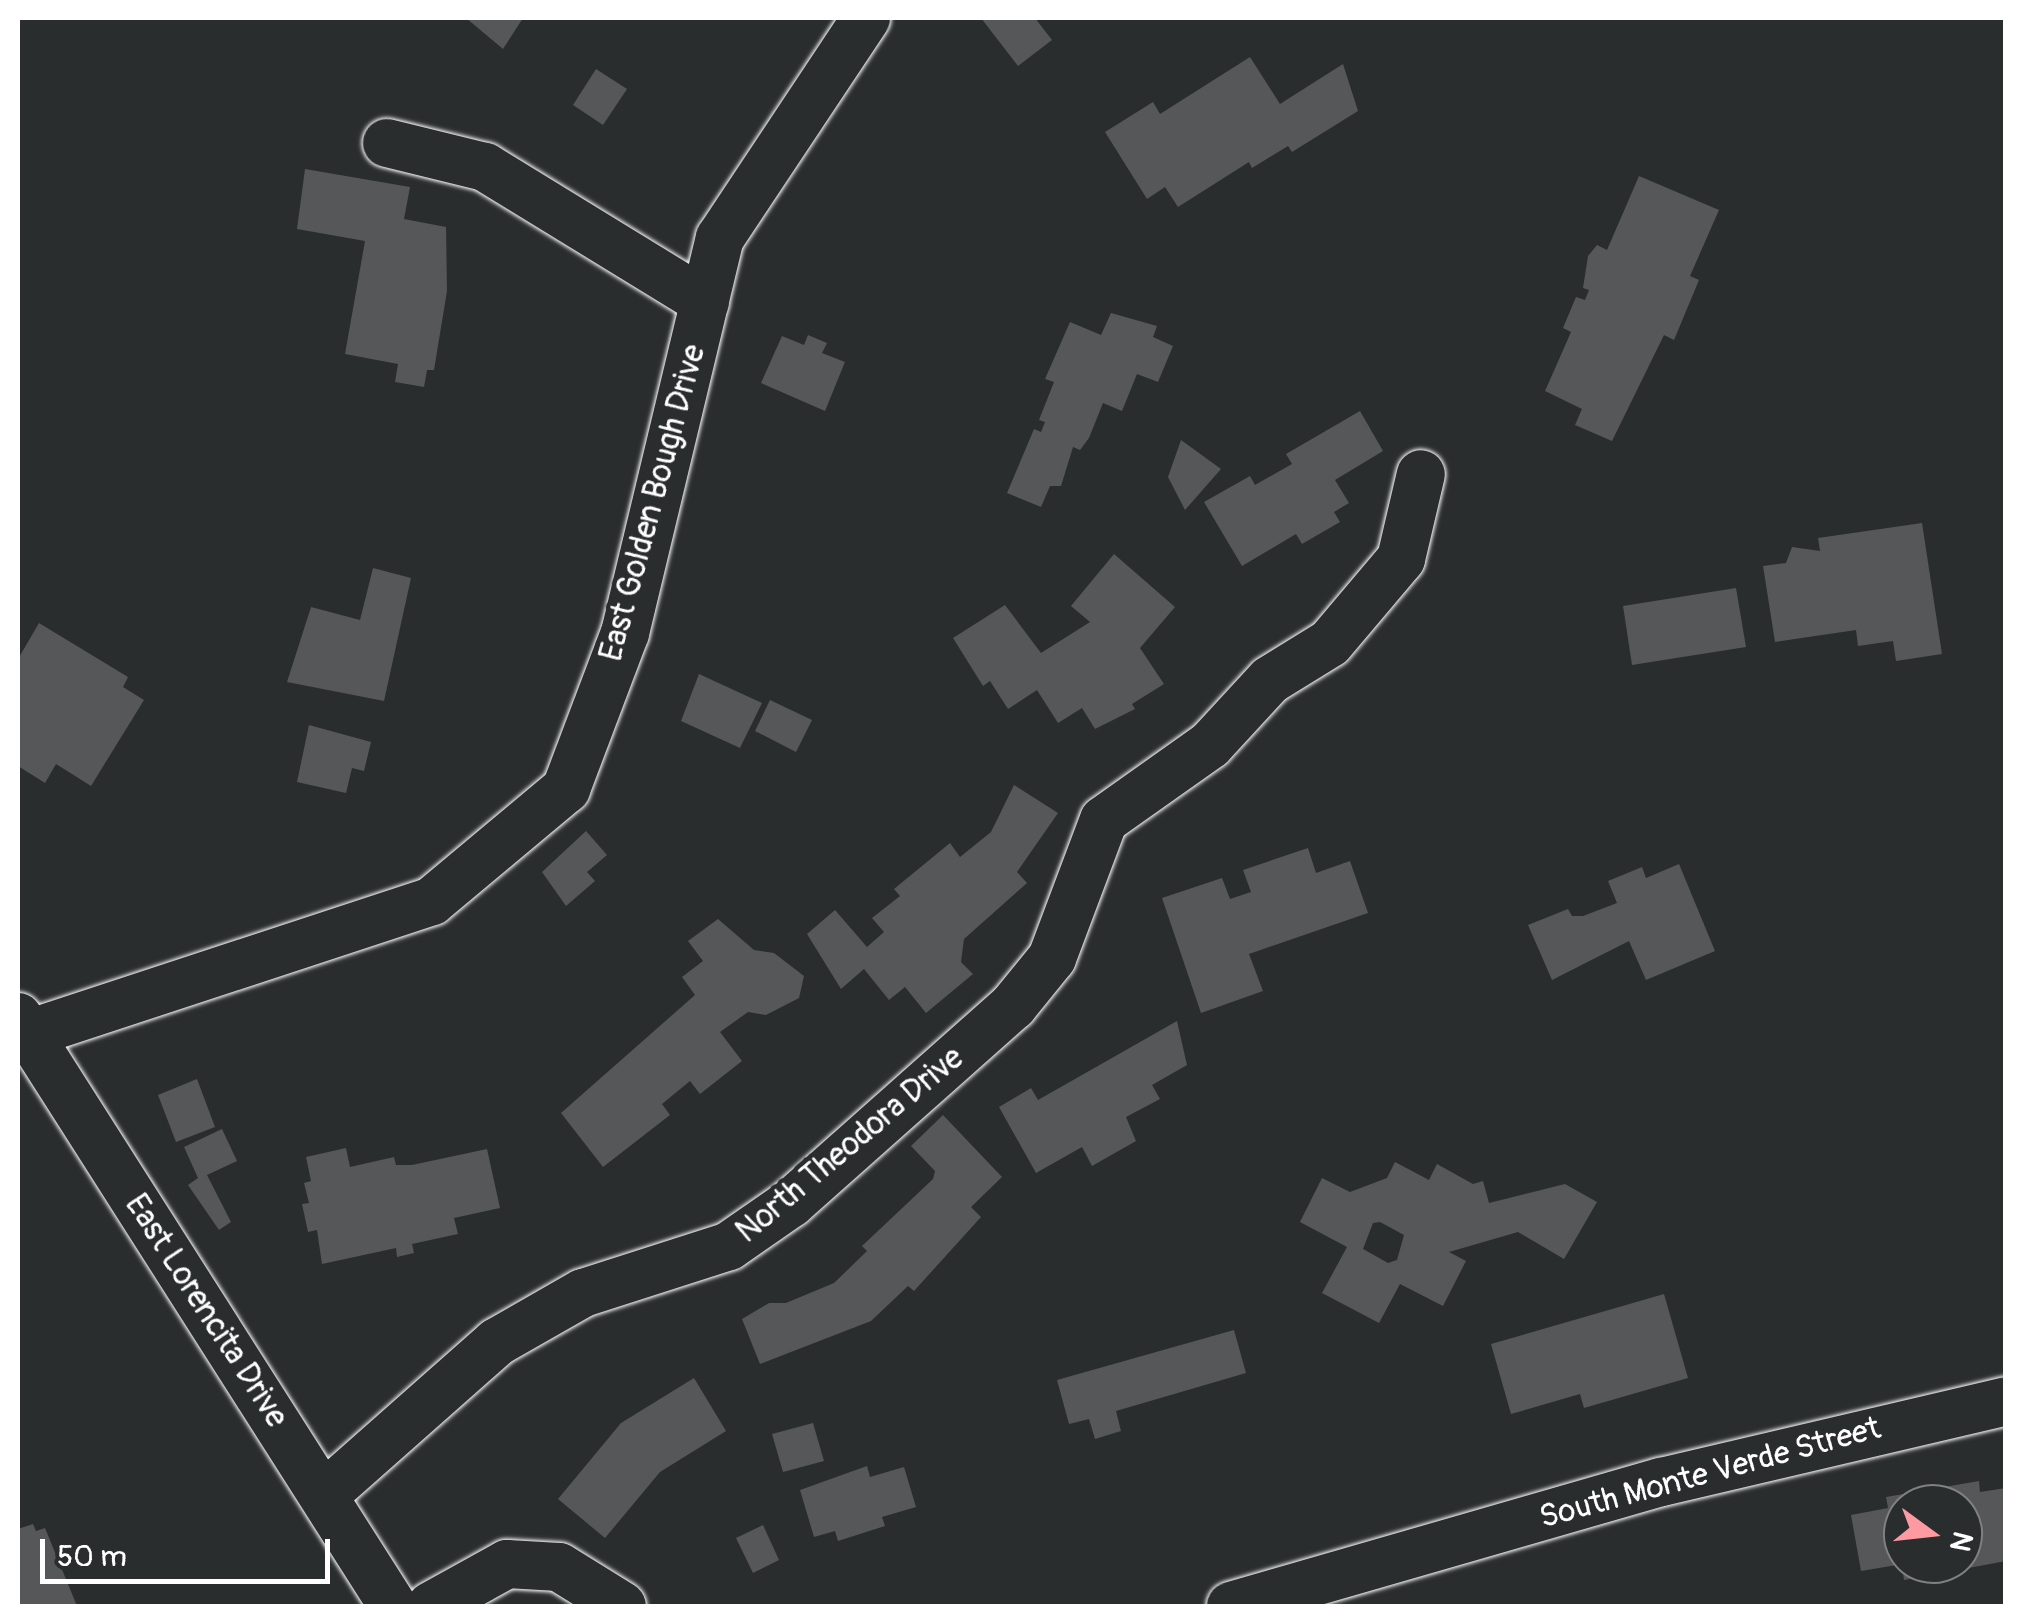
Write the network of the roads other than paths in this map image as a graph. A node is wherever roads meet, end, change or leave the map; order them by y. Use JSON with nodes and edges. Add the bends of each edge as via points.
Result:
{"nodes":[{"id":1,"x":849,"y":23,"type":"edge"},
{"id":2,"x":386,"y":144,"type":"dead end"},
{"id":3,"x":705,"y":302,"type":"junction"},
{"id":4,"x":1422,"y":474,"type":"dead end"},
{"id":5,"x":23,"y":1025,"type":"edge"},
{"id":6,"x":2006,"y":1400,"type":"edge"},
{"id":7,"x":324,"y":1494,"type":"junction"},
{"id":8,"x":394,"y":1606,"type":"edge"},
{"id":9,"x":431,"y":1606,"type":"edge"},
{"id":10,"x":622,"y":1606,"type":"edge"},
{"id":11,"x":1231,"y":1606,"type":"edge"}],
"edges":[{"from":1,"to":3,"type":"street","name":"East Golden Bough Drive","via":[[720,238]]},
{"from":2,"to":3,"type":"street","via":[[485,166]]},
{"from":3,"to":5,"type":"street","name":"East Golden Bough Drive","via":[[624,633],[566,789],[432,901]]},
{"from":4,"to":7,"type":"street","name":"North Theodora Drive","via":[[1416,511],[1390,573],[1330,644],[1270,680],[1210,745],[1104,820],[1052,958],[1014,1006],[792,1203],[729,1246],[583,1294],[497,1342]]},
{"from":5,"to":7,"type":"street","name":"East Lorencita Drive"},
{"from":6,"to":11,"type":"street","name":"South Monte Verde Street","via":[[1662,1482]]},
{"from":7,"to":8,"type":"street","name":"East Lorencita Drive"},
{"from":9,"to":10,"type":"street","via":[[507,1564],[559,1567]]}]}
